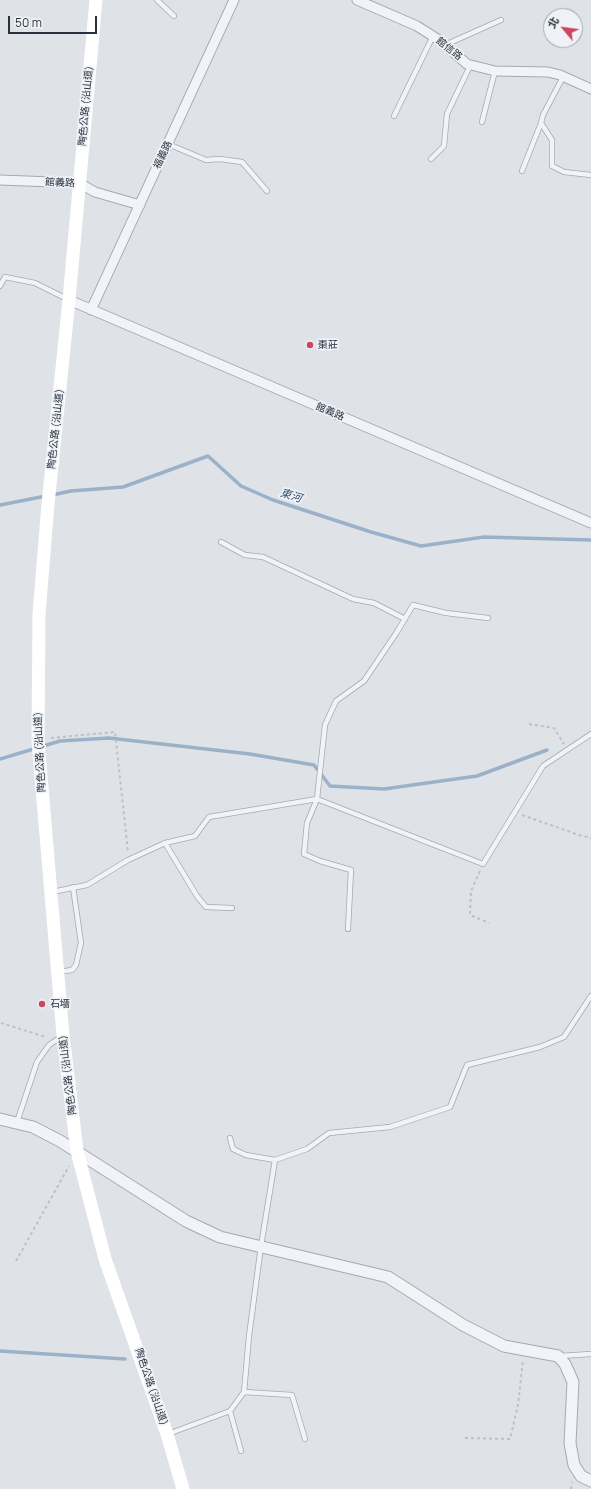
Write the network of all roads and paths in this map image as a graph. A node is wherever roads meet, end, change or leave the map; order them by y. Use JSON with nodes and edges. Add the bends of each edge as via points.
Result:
{"nodes":[{"id":1,"x":96,"y":0,"type":"edge"},
{"id":2,"x":157,"y":0,"type":"edge"},
{"id":3,"x":234,"y":0,"type":"edge"},
{"id":4,"x":357,"y":0,"type":"edge"},
{"id":5,"x":174,"y":16,"type":"dead end"},
{"id":6,"x":501,"y":20,"type":"dead end"},
{"id":7,"x":433,"y":36,"type":"junction"},
{"id":8,"x":445,"y":45,"type":"junction"},
{"id":9,"x":471,"y":64,"type":"junction"},
{"id":10,"x":495,"y":70,"type":"junction"},
{"id":11,"x":563,"y":77,"type":"junction"},
{"id":12,"x":591,"y":89,"type":"edge"},
{"id":13,"x":394,"y":116,"type":"dead end"},
{"id":14,"x":482,"y":122,"type":"dead end"},
{"id":15,"x":541,"y":123,"type":"junction"},
{"id":16,"x":168,"y":144,"type":"junction"},
{"id":17,"x":431,"y":158,"type":"dead end"},
{"id":18,"x":522,"y":171,"type":"dead end"},
{"id":19,"x":591,"y":175,"type":"edge"},
{"id":20,"x":0,"y":180,"type":"edge"},
{"id":21,"x":79,"y":184,"type":"junction"},
{"id":22,"x":267,"y":191,"type":"dead end"},
{"id":23,"x":140,"y":205,"type":"junction"},
{"id":24,"x":0,"y":286,"type":"edge"},
{"id":25,"x":69,"y":300,"type":"junction"},
{"id":26,"x":91,"y":310,"type":"junction"},
{"id":27,"x":591,"y":523,"type":"edge"},
{"id":28,"x":221,"y":542,"type":"dead end"},
{"id":29,"x":488,"y":618,"type":"dead end"},
{"id":30,"x":405,"y":619,"type":"junction"},
{"id":31,"x":529,"y":724,"type":"dead end"},
{"id":32,"x":591,"y":734,"type":"edge"},
{"id":33,"x":38,"y":736,"type":"junction"},
{"id":34,"x":568,"y":750,"type":"junction"},
{"id":35,"x":317,"y":799,"type":"junction"},
{"id":36,"x":515,"y":812,"type":"junction"},
{"id":37,"x":591,"y":838,"type":"edge"},
{"id":38,"x":165,"y":843,"type":"junction"},
{"id":39,"x":128,"y":860,"type":"junction"},
{"id":40,"x":483,"y":864,"type":"junction"},
{"id":41,"x":73,"y":888,"type":"junction"},
{"id":42,"x":50,"y":892,"type":"junction"},
{"id":43,"x":232,"y":908,"type":"dead end"},
{"id":44,"x":489,"y":923,"type":"dead end"},
{"id":45,"x":348,"y":929,"type":"dead end"},
{"id":46,"x":57,"y":972,"type":"junction"},
{"id":47,"x":591,"y":996,"type":"edge"},
{"id":48,"x":1,"y":1022,"type":"edge"},
{"id":49,"x":63,"y":1035,"type":"junction"},
{"id":50,"x":0,"y":1119,"type":"edge"},
{"id":51,"x":17,"y":1122,"type":"junction"},
{"id":52,"x":230,"y":1138,"type":"dead end"},
{"id":53,"x":77,"y":1151,"type":"junction"},
{"id":54,"x":275,"y":1160,"type":"junction"},
{"id":55,"x":261,"y":1246,"type":"junction"},
{"id":56,"x":16,"y":1261,"type":"dead end"},
{"id":57,"x":524,"y":1350,"type":"junction"},
{"id":58,"x":591,"y":1354,"type":"edge"},
{"id":59,"x":558,"y":1356,"type":"junction"},
{"id":60,"x":244,"y":1392,"type":"junction"},
{"id":61,"x":230,"y":1411,"type":"junction"},
{"id":62,"x":167,"y":1434,"type":"junction"},
{"id":63,"x":465,"y":1438,"type":"dead end"},
{"id":64,"x":305,"y":1440,"type":"dead end"},
{"id":65,"x":241,"y":1451,"type":"dead end"},
{"id":66,"x":591,"y":1481,"type":"edge"},
{"id":67,"x":182,"y":1489,"type":"edge"}],
"edges":[{"from":1,"to":21,"type":"main road","name":"陶色公路 (沿山道)"},
{"from":2,"to":5,"type":"lane"},
{"from":3,"to":16,"type":"street","name":"福義路"},
{"from":4,"to":7,"type":"street","name":"館信路","via":[[417,26]]},
{"from":6,"to":8,"type":"lane"},
{"from":7,"to":8,"type":"street","name":"館信路"},
{"from":7,"to":13,"type":"lane"},
{"from":8,"to":9,"type":"street","name":"館信路","via":[[467,64]]},
{"from":9,"to":10,"type":"street","name":"館信路"},
{"from":9,"to":17,"type":"lane","via":[[447,114],[444,146]]},
{"from":10,"to":11,"type":"street","name":"館信路","via":[[548,72]]},
{"from":10,"to":14,"type":"lane"},
{"from":11,"to":12,"type":"street","name":"館信路"},
{"from":11,"to":15,"type":"lane"},
{"from":15,"to":18,"type":"lane"},
{"from":15,"to":19,"type":"lane","via":[[552,140],[552,166],[564,172]]},
{"from":16,"to":22,"type":"lane","via":[[206,160],[242,162]]},
{"from":16,"to":23,"type":"street","name":"福義路"},
{"from":20,"to":21,"type":"street","name":"館義路"},
{"from":21,"to":23,"type":"street","name":"館義路","via":[[95,192]]},
{"from":21,"to":25,"type":"main road","name":"陶色公路 (沿山道)"},
{"from":23,"to":26,"type":"street","name":"福義路"},
{"from":24,"to":25,"type":"lane","via":[[5,277],[35,283]]},
{"from":25,"to":26,"type":"street","name":"館義路"},
{"from":25,"to":33,"type":"main road","name":"陶色公路 (沿山道)","via":[[39,614]]},
{"from":26,"to":27,"type":"street","name":"館義路"},
{"from":28,"to":30,"type":"lane","via":[[245,555],[263,557],[353,599],[374,603]]},
{"from":29,"to":30,"type":"lane","via":[[413,606]]},
{"from":30,"to":35,"type":"lane","via":[[364,681],[336,701],[325,725]]},
{"from":31,"to":34,"type":"path","via":[[554,728]]},
{"from":32,"to":34,"type":"lane"},
{"from":33,"to":39,"type":"path","via":[[115,732]]},
{"from":33,"to":42,"type":"main road","name":"陶色公路 (沿山道)"},
{"from":34,"to":36,"type":"lane","via":[[543,766]]},
{"from":35,"to":38,"type":"lane","via":[[209,817],[195,836]]},
{"from":35,"to":40,"type":"lane"},
{"from":35,"to":45,"type":"lane","via":[[307,822],[304,854],[352,870]]},
{"from":36,"to":37,"type":"path"},
{"from":36,"to":40,"type":"lane"},
{"from":38,"to":39,"type":"lane"},
{"from":38,"to":43,"type":"lane","via":[[197,896],[206,906]]},
{"from":39,"to":41,"type":"lane","via":[[87,885]]},
{"from":40,"to":44,"type":"path","via":[[471,891],[470,915]]},
{"from":41,"to":42,"type":"lane"},
{"from":41,"to":46,"type":"lane","via":[[80,943],[76,965],[72,970]]},
{"from":42,"to":46,"type":"main road","name":"陶色公路 (沿山道)"},
{"from":46,"to":49,"type":"main road","name":"陶色公路 (沿山道)"},
{"from":47,"to":54,"type":"lane","via":[[564,1037],[540,1047],[467,1065],[450,1107],[390,1127],[329,1133],[307,1149]]},
{"from":48,"to":49,"type":"path","via":[[49,1038]]},
{"from":49,"to":51,"type":"lane","via":[[49,1045],[37,1062]]},
{"from":49,"to":53,"type":"main road","name":"陶色公路 (沿山道)"},
{"from":50,"to":51,"type":"street"},
{"from":51,"to":53,"type":"street","via":[[33,1127]]},
{"from":52,"to":54,"type":"lane","via":[[234,1149],[246,1156]]},
{"from":53,"to":55,"type":"street","via":[[186,1221],[220,1236]]},
{"from":53,"to":56,"type":"path"},
{"from":53,"to":62,"type":"main road","name":"陶色公路 (沿山道)","via":[[105,1259]]},
{"from":54,"to":55,"type":"lane"},
{"from":55,"to":57,"type":"street","via":[[388,1277],[463,1325],[504,1346]]},
{"from":55,"to":60,"type":"lane"},
{"from":57,"to":59,"type":"street"},
{"from":57,"to":63,"type":"path","via":[[518,1405],[510,1439]]},
{"from":58,"to":59,"type":"lane"},
{"from":59,"to":66,"type":"street","via":[[565,1364],[573,1382],[570,1443],[574,1465],[582,1476]]},
{"from":60,"to":61,"type":"lane"},
{"from":60,"to":64,"type":"lane","via":[[292,1395]]},
{"from":61,"to":62,"type":"lane"},
{"from":61,"to":65,"type":"lane"},
{"from":62,"to":67,"type":"main road","name":"陶色公路 (沿山道)"}]}
